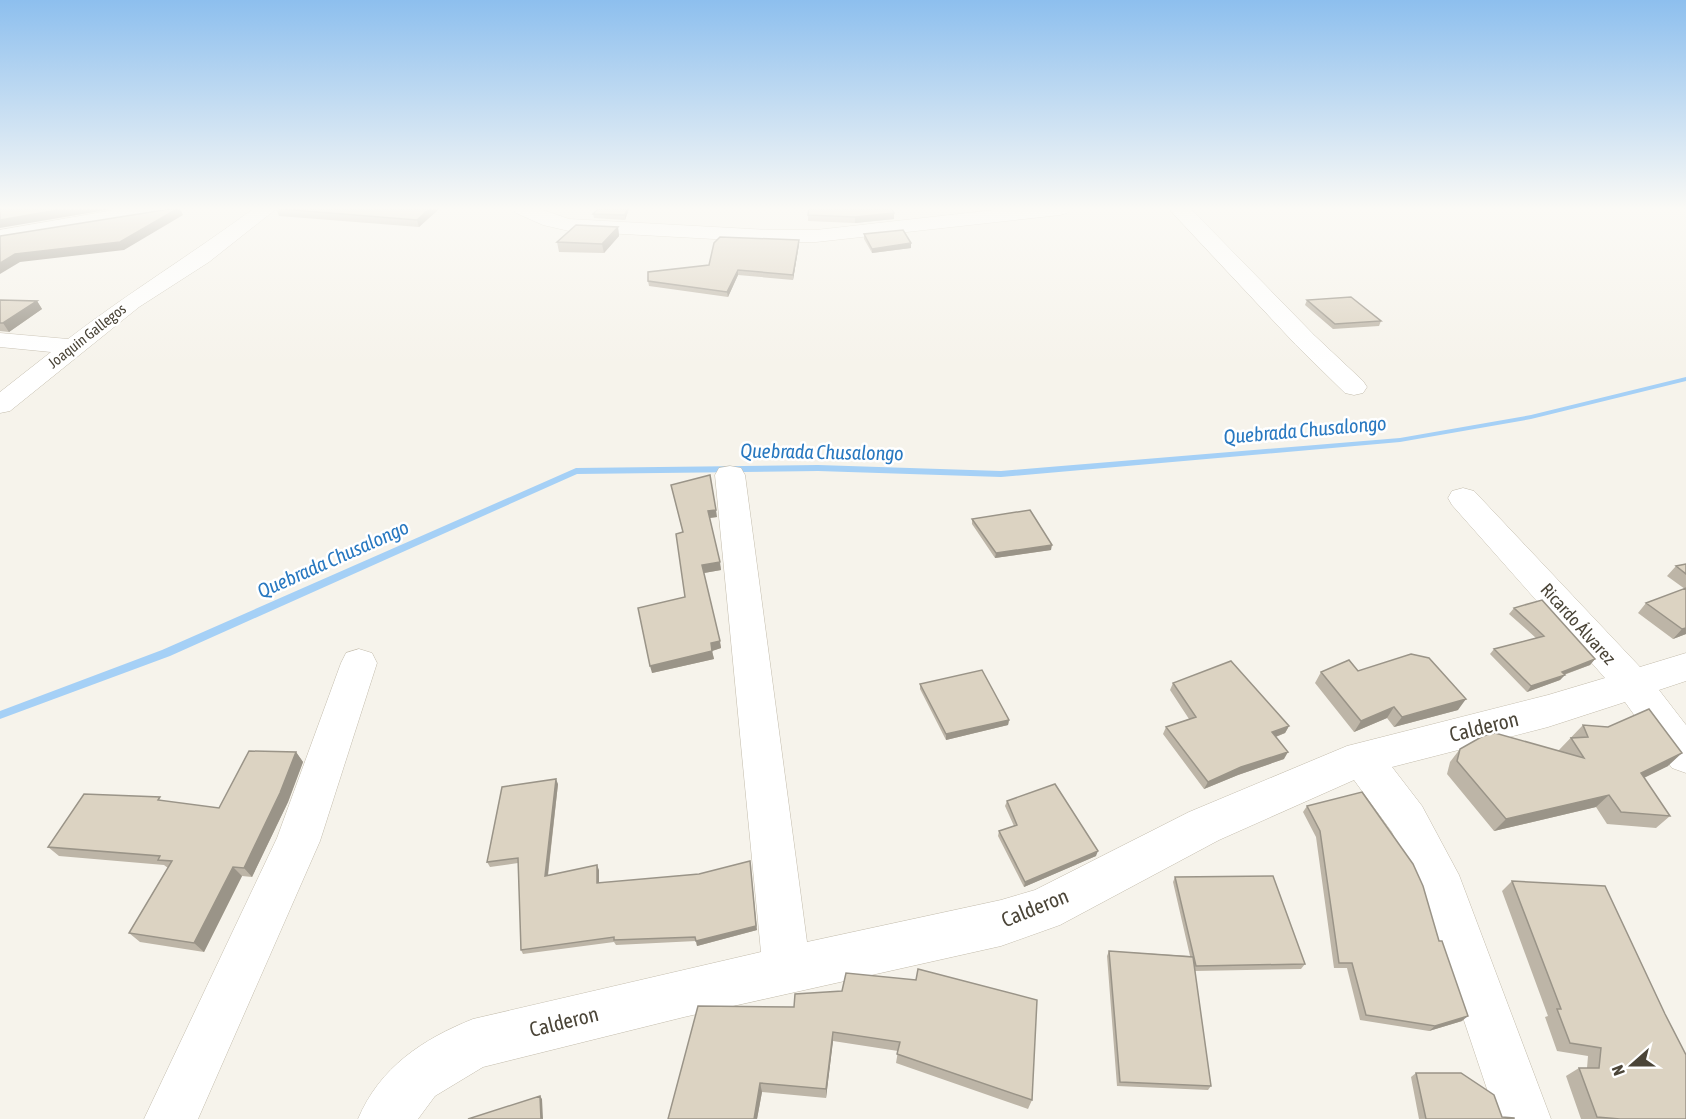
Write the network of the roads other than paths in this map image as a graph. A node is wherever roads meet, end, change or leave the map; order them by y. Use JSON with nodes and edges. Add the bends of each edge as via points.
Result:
{"nodes":[{"id":1,"x":194,"y":261,"type":"edge"},
{"id":2,"x":1229,"y":261,"type":"edge"},
{"id":3,"x":0,"y":340,"type":"edge"},
{"id":4,"x":72,"y":347,"type":"junction"},
{"id":5,"x":1354,"y":387,"type":"dead end"},
{"id":6,"x":0,"y":405,"type":"edge"},
{"id":7,"x":729,"y":474,"type":"dead end"},
{"id":8,"x":1462,"y":498,"type":"dead end"},
{"id":9,"x":359,"y":663,"type":"dead end"},
{"id":10,"x":1686,"y":667,"type":"edge"},
{"id":11,"x":1633,"y":684,"type":"junction"},
{"id":12,"x":1686,"y":756,"type":"edge"},
{"id":13,"x":1361,"y":758,"type":"junction"},
{"id":14,"x":787,"y":970,"type":"junction"},
{"id":15,"x":171,"y":1119,"type":"edge"},
{"id":16,"x":385,"y":1119,"type":"edge"},
{"id":17,"x":1524,"y":1119,"type":"edge"}],
"edges":[{"from":1,"to":4,"type":"street","name":"Joaquin Gallegos","via":[[131,302]]},
{"from":2,"to":5,"type":"street"},
{"from":3,"to":4,"type":"street"},
{"from":4,"to":6,"type":"street","name":"Joaquin Gallegos"},
{"from":7,"to":14,"type":"street"},
{"from":8,"to":11,"type":"street","name":"Ricardo Álvarez"},
{"from":9,"to":15,"type":"street","via":[[298,841]]},
{"from":10,"to":11,"type":"street","name":"Calderon"},
{"from":11,"to":12,"type":"street","name":"Ricardo Álvarez"},
{"from":11,"to":13,"type":"street","name":"Calderon","via":[[1548,711]]},
{"from":13,"to":14,"type":"street","name":"Calderon","via":[[1204,826],[1044,909],[1001,924]]},
{"from":13,"to":17,"type":"street","via":[[1407,819],[1443,890]]},
{"from":14,"to":16,"type":"street","name":"Calderon","via":[[473,1044],[417,1078]]}]}
